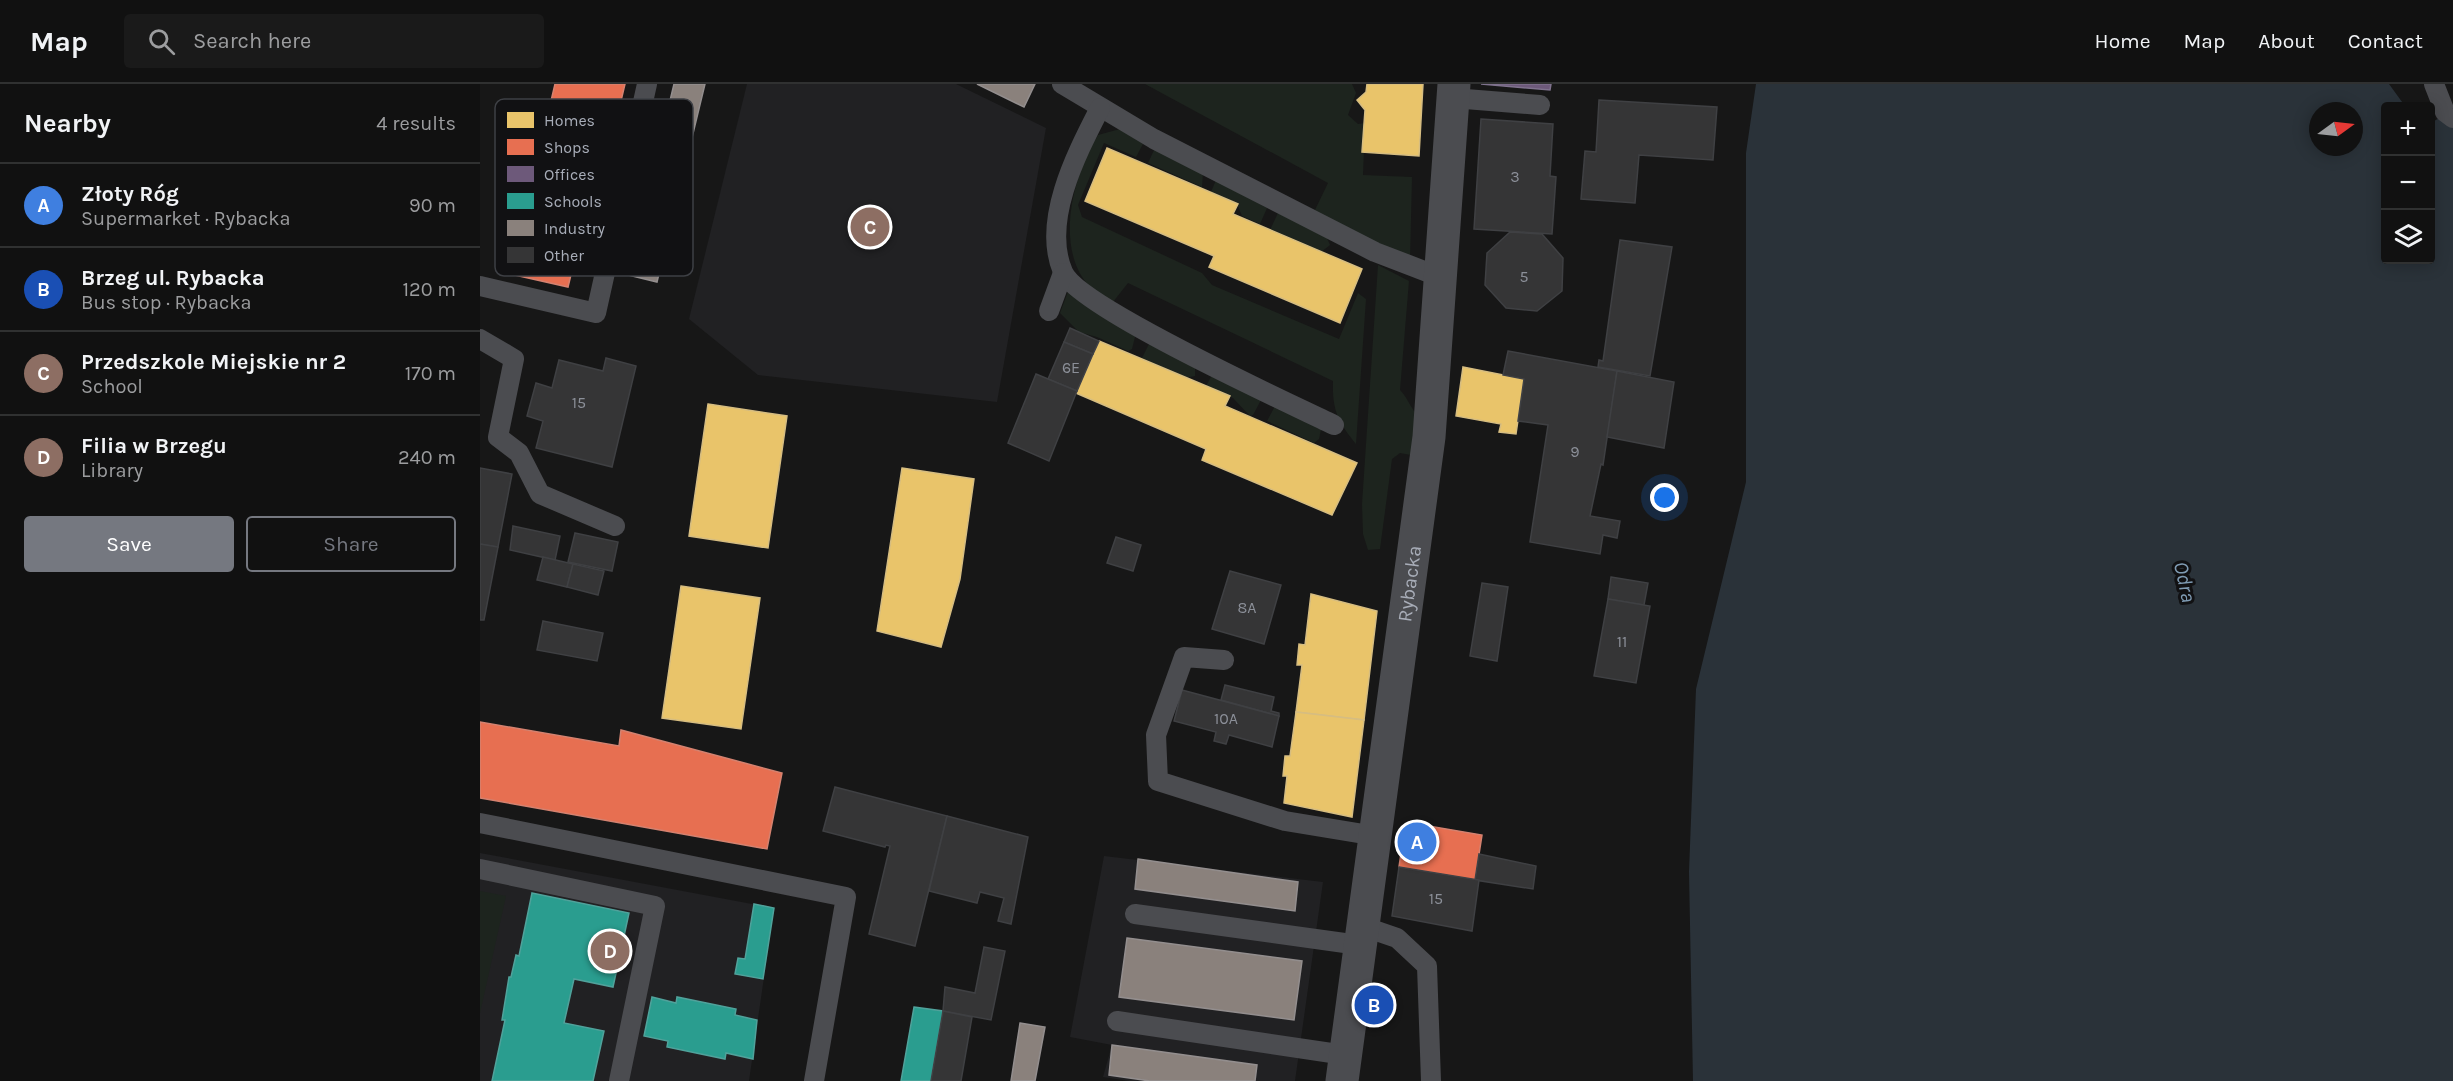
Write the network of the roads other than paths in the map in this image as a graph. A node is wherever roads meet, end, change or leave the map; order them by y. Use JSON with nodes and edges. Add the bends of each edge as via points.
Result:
{"nodes":[{"id":1,"x":647,"y":84,"type":"edge"},
{"id":2,"x":1062,"y":84,"type":"edge"},
{"id":3,"x":2434,"y":84,"type":"edge"},
{"id":4,"x":1454,"y":91,"type":"edge"},
{"id":5,"x":644,"y":99,"type":"edge"},
{"id":6,"x":1540,"y":105,"type":"dead end"},
{"id":7,"x":1100,"y":108,"type":"junction"},
{"id":8,"x":2453,"y":118,"type":"edge"},
{"id":9,"x":1063,"y":273,"type":"junction"},
{"id":10,"x":604,"y":276,"type":"edge"},
{"id":11,"x":1440,"y":277,"type":"junction"},
{"id":12,"x":480,"y":286,"type":"edge"},
{"id":13,"x":1049,"y":311,"type":"dead end"},
{"id":14,"x":480,"y":339,"type":"edge"},
{"id":15,"x":1334,"y":425,"type":"dead end"},
{"id":16,"x":489,"y":438,"type":"edge"},
{"id":17,"x":615,"y":525,"type":"dead end"},
{"id":18,"x":1224,"y":660,"type":"dead end"},
{"id":19,"x":480,"y":823,"type":"edge"},
{"id":20,"x":1376,"y":836,"type":"junction"},
{"id":21,"x":480,"y":869,"type":"edge"},
{"id":22,"x":1135,"y":914,"type":"dead end"},
{"id":23,"x":1360,"y":936,"type":"junction"},
{"id":24,"x":1117,"y":1021,"type":"dead end"},
{"id":25,"x":1343,"y":1068,"type":"edge"},
{"id":26,"x":619,"y":1081,"type":"edge"},
{"id":27,"x":814,"y":1081,"type":"edge"},
{"id":28,"x":1431,"y":1081,"type":"edge"}],
"edges":[{"from":1,"to":5,"type":"lane"},
{"from":2,"to":7,"type":"lane"},
{"from":3,"to":8,"type":"lane","via":[[2445,112]]},
{"from":4,"to":6,"type":"lane"},
{"from":4,"to":11,"type":"street","name":"Rybacka"},
{"from":7,"to":9,"type":"lane","via":[[1061,195],[1057,244]]},
{"from":7,"to":11,"type":"lane","via":[[1375,252]]},
{"from":9,"to":13,"type":"lane"},
{"from":9,"to":15,"type":"lane","via":[[1079,291],[1121,318]]},
{"from":10,"to":12,"type":"lane","via":[[596,313]]},
{"from":11,"to":20,"type":"street","name":"Rybacka","via":[[1429,437]]},
{"from":14,"to":16,"type":"lane","via":[[514,359]]},
{"from":16,"to":17,"type":"lane","via":[[519,453],[540,494]]},
{"from":18,"to":20,"type":"lane","via":[[1184,657],[1156,735],[1158,781],[1285,821]]},
{"from":19,"to":27,"type":"lane","via":[[846,897]]},
{"from":20,"to":23,"type":"street","name":"Rybacka"},
{"from":21,"to":26,"type":"lane","via":[[655,906]]},
{"from":22,"to":23,"type":"lane"},
{"from":23,"to":25,"type":"street","name":"Rybacka"},
{"from":23,"to":28,"type":"lane","via":[[1397,938],[1427,966]]},
{"from":24,"to":25,"type":"lane"}]}
